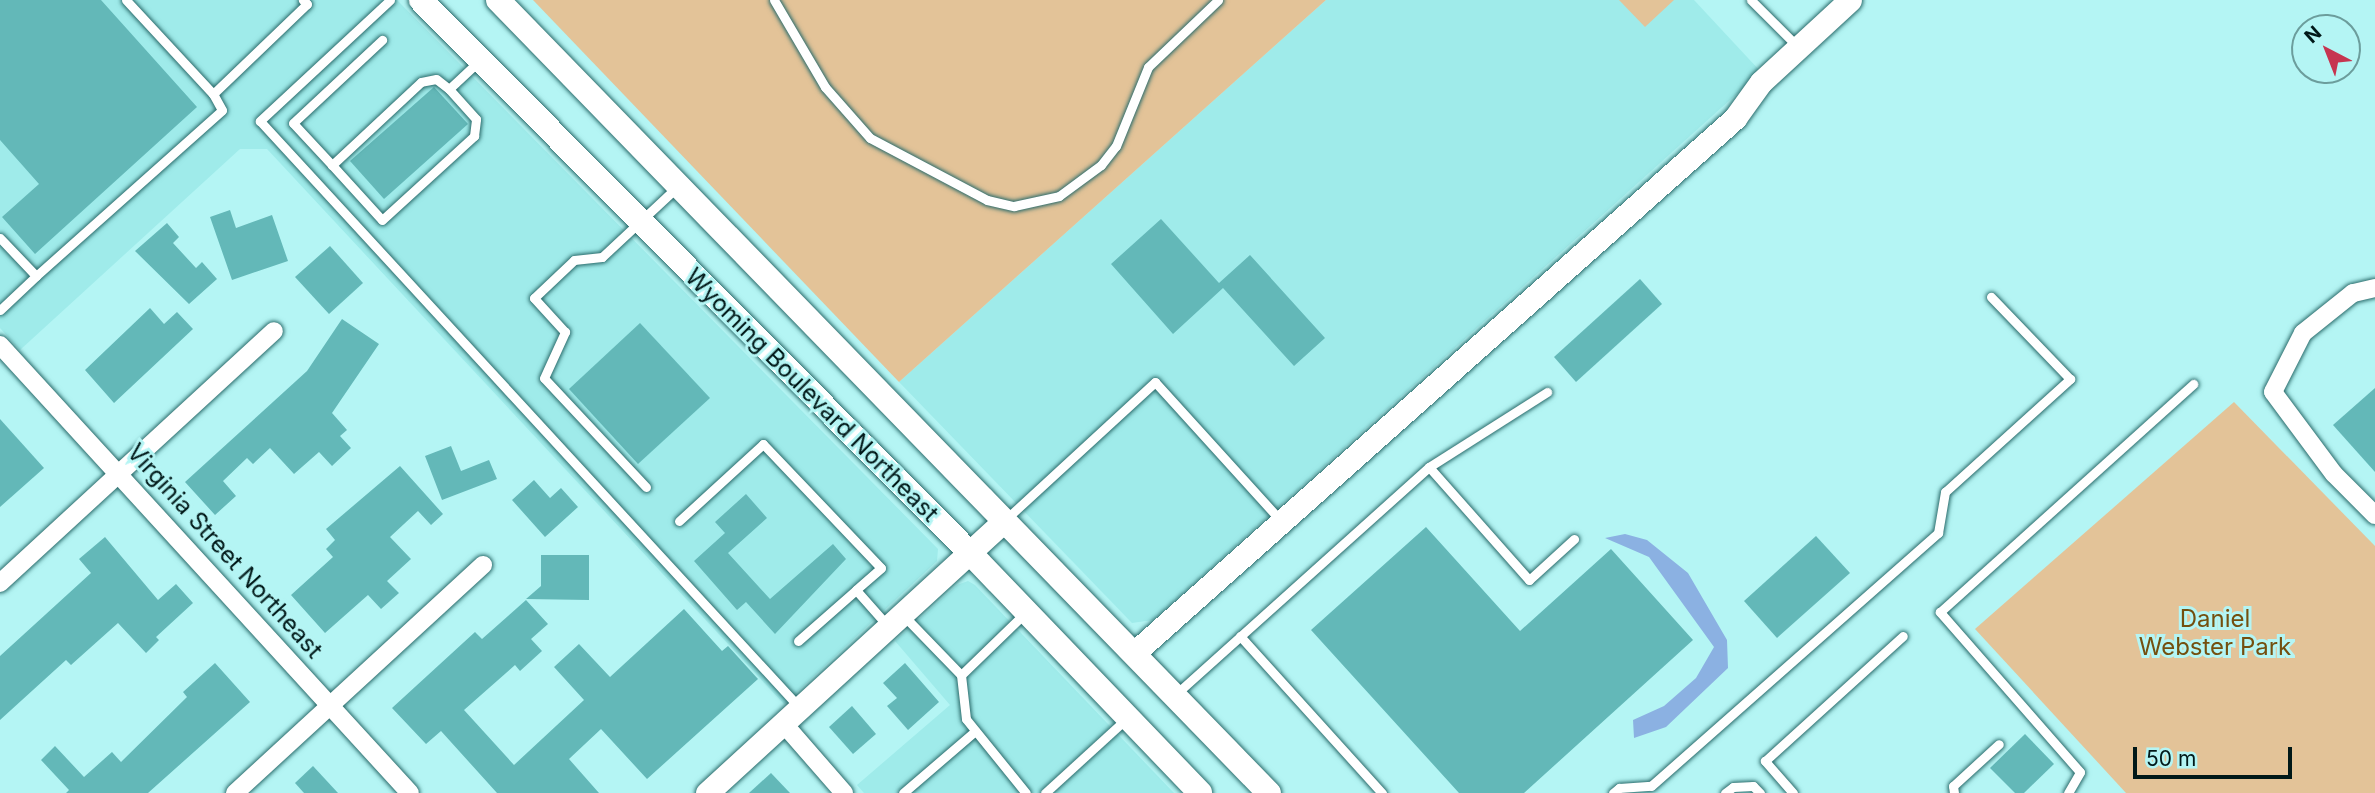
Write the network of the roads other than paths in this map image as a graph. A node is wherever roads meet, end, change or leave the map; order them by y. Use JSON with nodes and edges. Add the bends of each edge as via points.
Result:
{"nodes":[{"id":1,"x":126,"y":0,"type":"edge"},
{"id":2,"x":303,"y":0,"type":"edge"},
{"id":3,"x":390,"y":0,"type":"edge"},
{"id":4,"x":421,"y":0,"type":"edge"},
{"id":5,"x":498,"y":0,"type":"edge"},
{"id":6,"x":774,"y":0,"type":"edge"},
{"id":7,"x":1217,"y":0,"type":"edge"},
{"id":8,"x":1751,"y":0,"type":"edge"},
{"id":9,"x":1850,"y":0,"type":"edge"},
{"id":10,"x":382,"y":40,"type":"dead end"},
{"id":11,"x":1798,"y":47,"type":"junction"},
{"id":12,"x":480,"y":60,"type":"junction"},
{"id":13,"x":449,"y":89,"type":"junction"},
{"id":14,"x":213,"y":94,"type":"junction"},
{"id":15,"x":332,"y":165,"type":"junction"},
{"id":16,"x":676,"y":188,"type":"junction"},
{"id":17,"x":638,"y":221,"type":"junction"},
{"id":18,"x":0,"y":238,"type":"edge"},
{"id":19,"x":36,"y":276,"type":"junction"},
{"id":20,"x":2375,"y":288,"type":"edge"},
{"id":21,"x":1991,"y":297,"type":"dead end"},
{"id":22,"x":0,"y":310,"type":"edge"},
{"id":23,"x":274,"y":331,"type":"dead end"},
{"id":24,"x":0,"y":345,"type":"edge"},
{"id":25,"x":2193,"y":384,"type":"dead end"},
{"id":26,"x":1548,"y":392,"type":"dead end"},
{"id":27,"x":1429,"y":467,"type":"junction"},
{"id":28,"x":120,"y":472,"type":"junction"},
{"id":29,"x":646,"y":486,"type":"dead end"},
{"id":30,"x":2375,"y":515,"type":"edge"},
{"id":31,"x":679,"y":521,"type":"dead end"},
{"id":32,"x":1004,"y":521,"type":"junction"},
{"id":33,"x":1282,"y":522,"type":"junction"},
{"id":34,"x":1574,"y":540,"type":"dead end"},
{"id":35,"x":971,"y":554,"type":"junction"},
{"id":36,"x":483,"y":565,"type":"dead end"},
{"id":37,"x":0,"y":583,"type":"edge"},
{"id":38,"x":856,"y":590,"type":"junction"},
{"id":39,"x":1027,"y":612,"type":"junction"},
{"id":40,"x":896,"y":621,"type":"junction"},
{"id":41,"x":1240,"y":636,"type":"junction"},
{"id":42,"x":1903,"y":636,"type":"dead end"},
{"id":43,"x":799,"y":641,"type":"dead end"},
{"id":44,"x":1134,"y":653,"type":"junction"},
{"id":45,"x":961,"y":675,"type":"junction"},
{"id":46,"x":1175,"y":695,"type":"junction"},
{"id":47,"x":332,"y":705,"type":"junction"},
{"id":48,"x":791,"y":716,"type":"junction"},
{"id":49,"x":1128,"y":718,"type":"junction"},
{"id":50,"x":975,"y":731,"type":"junction"},
{"id":51,"x":1998,"y":744,"type":"dead end"},
{"id":52,"x":235,"y":793,"type":"edge"},
{"id":53,"x":410,"y":793,"type":"edge"},
{"id":54,"x":707,"y":793,"type":"edge"},
{"id":55,"x":844,"y":793,"type":"edge"},
{"id":56,"x":903,"y":793,"type":"edge"},
{"id":57,"x":1026,"y":793,"type":"edge"},
{"id":58,"x":1045,"y":793,"type":"edge"},
{"id":59,"x":1200,"y":793,"type":"edge"},
{"id":60,"x":1269,"y":793,"type":"edge"},
{"id":61,"x":1382,"y":793,"type":"edge"},
{"id":62,"x":1613,"y":793,"type":"edge"},
{"id":63,"x":1726,"y":793,"type":"edge"},
{"id":64,"x":1760,"y":793,"type":"edge"},
{"id":65,"x":1793,"y":793,"type":"edge"},
{"id":66,"x":1954,"y":793,"type":"edge"},
{"id":67,"x":2068,"y":793,"type":"edge"}],
"edges":[{"from":1,"to":14,"type":"lane"},
{"from":2,"to":14,"type":"lane","via":[[307,4]]},
{"from":3,"to":48,"type":"lane","via":[[260,121]]},
{"from":4,"to":12,"type":"main road","name":"Wyoming Boulevard Northeast"},
{"from":5,"to":16,"type":"main road","name":"Wyoming Boulevard Northeast"},
{"from":6,"to":7,"type":"lane","via":[[825,87],[870,138],[987,200],[1014,206],[1059,196],[1101,166],[1116,146],[1148,67]]},
{"from":8,"to":11,"type":"lane"},
{"from":9,"to":11,"type":"street"},
{"from":10,"to":15,"type":"lane","via":[[293,123]]},
{"from":11,"to":33,"type":"street","via":[[1761,82],[1732,121]]},
{"from":12,"to":13,"type":"lane"},
{"from":12,"to":17,"type":"main road","name":"Wyoming Boulevard Northeast"},
{"from":13,"to":15,"type":"lane","via":[[436,79],[421,82]]},
{"from":13,"to":15,"type":"lane","via":[[476,119],[474,136],[382,220]]},
{"from":14,"to":19,"type":"lane","via":[[222,110]]},
{"from":16,"to":17,"type":"lane"},
{"from":16,"to":32,"type":"main road","name":"Wyoming Boulevard Northeast"},
{"from":17,"to":29,"type":"lane","via":[[602,257],[574,260],[534,298],[565,332],[544,378]]},
{"from":17,"to":35,"type":"main road","name":"Wyoming Boulevard Northeast"},
{"from":18,"to":19,"type":"lane"},
{"from":19,"to":22,"type":"lane"},
{"from":20,"to":30,"type":"street","via":[[2353,293],[2304,333],[2273,392],[2334,474]]},
{"from":21,"to":62,"type":"lane","via":[[2070,379],[1945,492],[1938,533],[1651,786],[1619,788]]},
{"from":23,"to":28,"type":"street"},
{"from":24,"to":28,"type":"street","name":"Virginia Street Northeast"},
{"from":25,"to":67,"type":"lane","via":[[1940,612],[2080,772]]},
{"from":26,"to":27,"type":"lane"},
{"from":27,"to":34,"type":"lane","via":[[1529,580]]},
{"from":27,"to":41,"type":"lane"},
{"from":28,"to":37,"type":"street"},
{"from":28,"to":47,"type":"street","name":"Virginia Street Northeast"},
{"from":31,"to":38,"type":"lane","via":[[763,444],[881,568]]},
{"from":32,"to":33,"type":"lane","via":[[1155,382]]},
{"from":32,"to":35,"type":"street"},
{"from":32,"to":44,"type":"main road","name":"Wyoming Boulevard Northeast"},
{"from":33,"to":44,"type":"street"},
{"from":35,"to":39,"type":"main road","name":"Wyoming Boulevard Northeast"},
{"from":35,"to":40,"type":"street"},
{"from":36,"to":47,"type":"street"},
{"from":38,"to":40,"type":"lane"},
{"from":38,"to":43,"type":"lane"},
{"from":39,"to":45,"type":"lane"},
{"from":39,"to":49,"type":"main road","name":"Wyoming Boulevard Northeast"},
{"from":40,"to":45,"type":"lane"},
{"from":40,"to":48,"type":"street"},
{"from":41,"to":46,"type":"lane"},
{"from":41,"to":61,"type":"lane"},
{"from":42,"to":65,"type":"lane","via":[[1765,761]]},
{"from":44,"to":46,"type":"main road","name":"Wyoming Boulevard Northeast"},
{"from":45,"to":50,"type":"lane","via":[[966,719]]},
{"from":46,"to":60,"type":"main road","name":"Wyoming Boulevard Northeast"},
{"from":47,"to":52,"type":"street"},
{"from":47,"to":53,"type":"street","name":"Virginia Street Northeast"},
{"from":48,"to":54,"type":"street"},
{"from":48,"to":55,"type":"street"},
{"from":49,"to":58,"type":"lane"},
{"from":49,"to":59,"type":"main road","name":"Wyoming Boulevard Northeast"},
{"from":50,"to":56,"type":"lane"},
{"from":50,"to":57,"type":"lane"},
{"from":51,"to":66,"type":"lane","via":[[1953,786]]},
{"from":63,"to":64,"type":"lane","via":[[1732,787],[1753,786]]}]}
